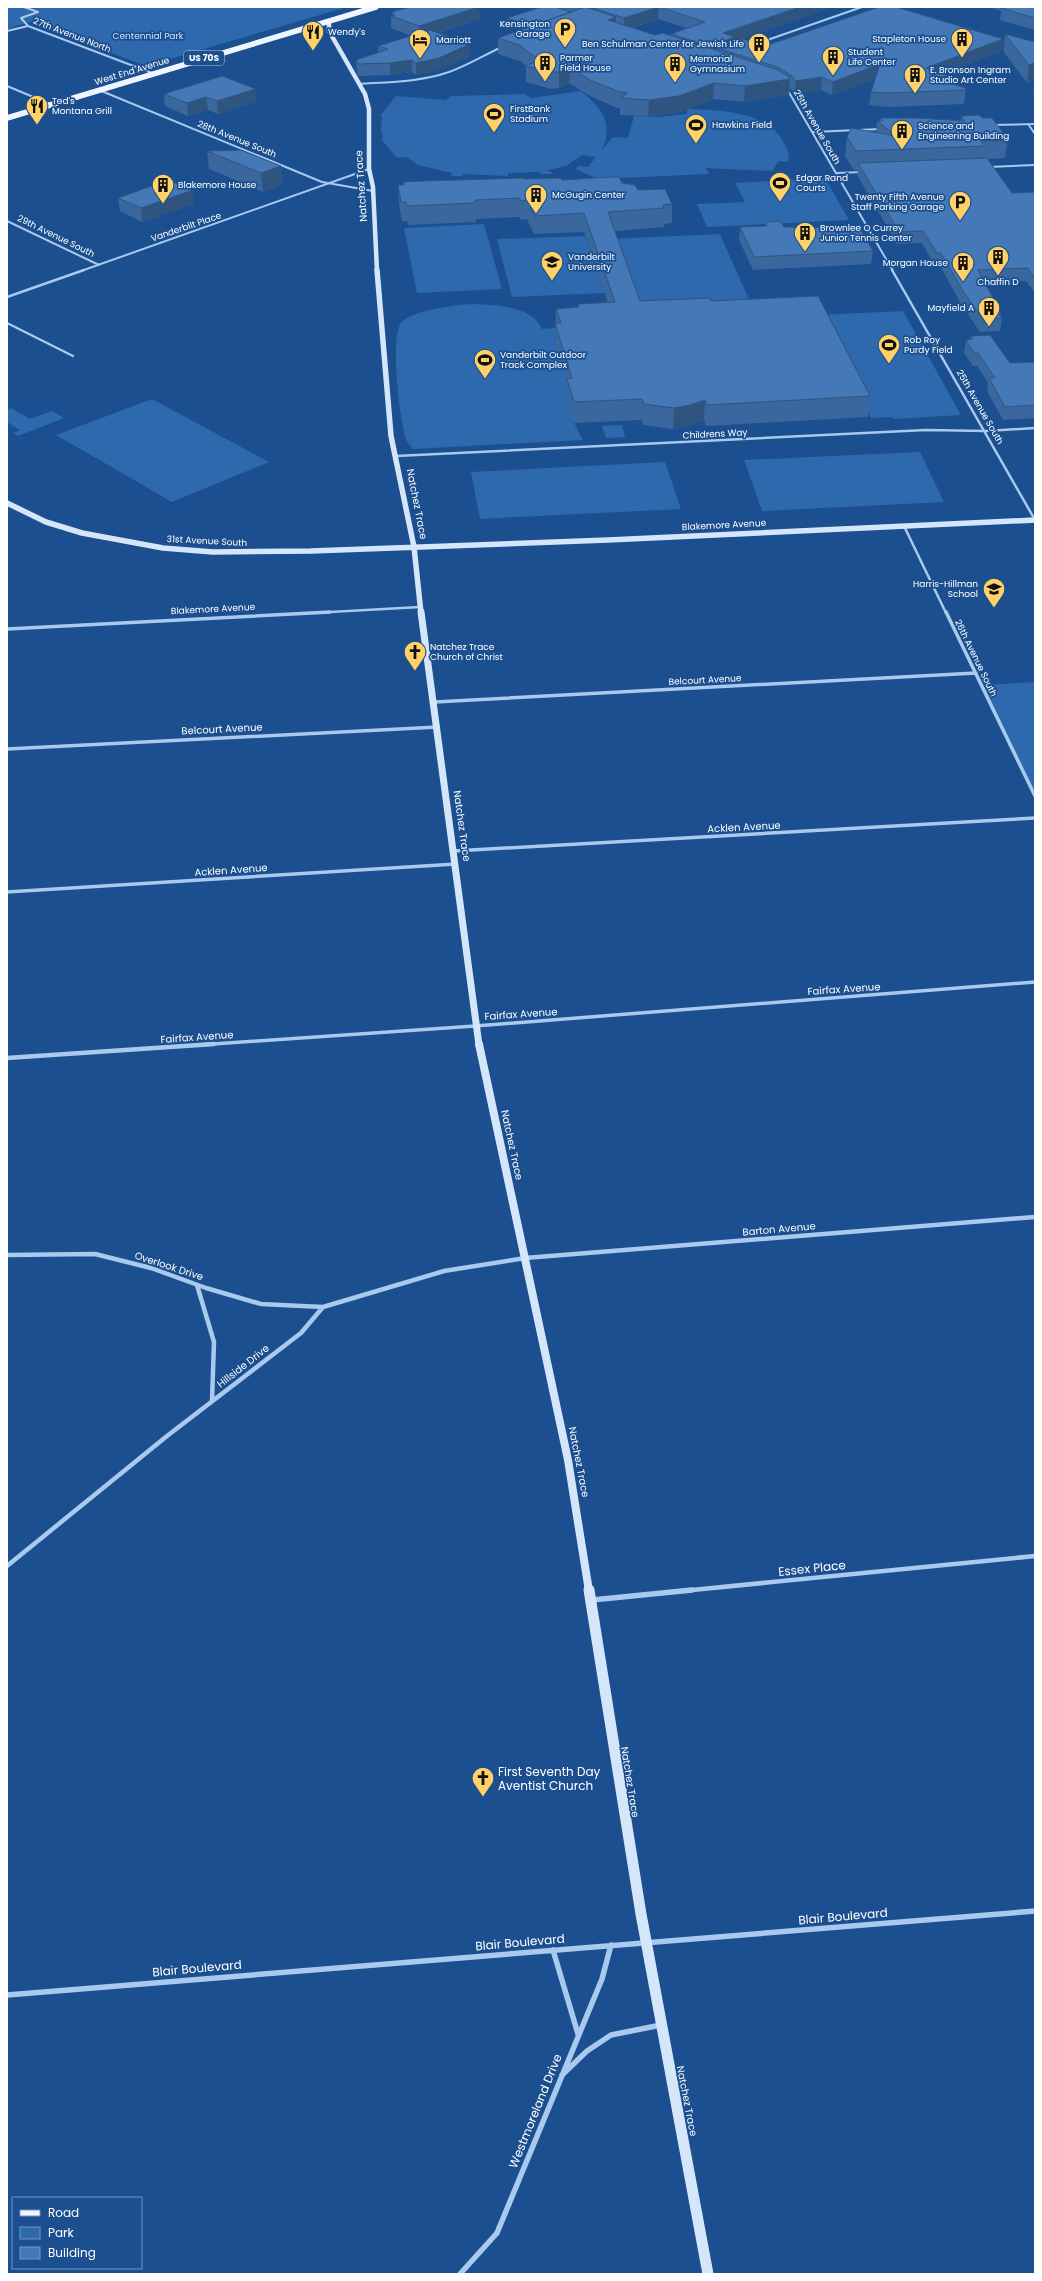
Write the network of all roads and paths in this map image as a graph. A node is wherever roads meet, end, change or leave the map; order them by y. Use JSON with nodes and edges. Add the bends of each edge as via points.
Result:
{"nodes":[{"id":1,"x":24,"y":7,"type":"edge"},
{"id":2,"x":376,"y":7,"type":"edge"},
{"id":3,"x":862,"y":7,"type":"edge"},
{"id":4,"x":329,"y":21,"type":"junction"},
{"id":5,"x":28,"y":26,"type":"junction"},
{"id":6,"x":7,"y":31,"type":"edge"},
{"id":7,"x":504,"y":47,"type":"edge"},
{"id":8,"x":747,"y":47,"type":"edge"},
{"id":9,"x":152,"y":73,"type":"junction"},
{"id":10,"x":359,"y":84,"type":"junction"},
{"id":11,"x":7,"y":86,"type":"edge"},
{"id":12,"x":783,"y":86,"type":"edge"},
{"id":13,"x":98,"y":89,"type":"junction"},
{"id":14,"x":50,"y":104,"type":"junction"},
{"id":15,"x":7,"y":118,"type":"edge"},
{"id":16,"x":1028,"y":124,"type":"junction"},
{"id":17,"x":1035,"y":124,"type":"edge"},
{"id":18,"x":991,"y":125,"type":"edge"},
{"id":19,"x":889,"y":129,"type":"edge"},
{"id":20,"x":812,"y":132,"type":"junction"},
{"id":21,"x":1035,"y":134,"type":"edge"},
{"id":22,"x":1035,"y":165,"type":"edge"},
{"id":23,"x":988,"y":167,"type":"edge"},
{"id":24,"x":369,"y":169,"type":"junction"},
{"id":25,"x":868,"y":172,"type":"edge"},
{"id":26,"x":836,"y":173,"type":"junction"},
{"id":27,"x":329,"y":184,"type":"junction"},
{"id":28,"x":373,"y":191,"type":"junction"},
{"id":29,"x":7,"y":221,"type":"edge"},
{"id":30,"x":99,"y":265,"type":"junction"},
{"id":31,"x":7,"y":297,"type":"edge"},
{"id":32,"x":7,"y":323,"type":"edge"},
{"id":33,"x":73,"y":356,"type":"dead end"},
{"id":34,"x":1035,"y":428,"type":"edge"},
{"id":35,"x":986,"y":431,"type":"junction"},
{"id":36,"x":396,"y":456,"type":"junction"},
{"id":37,"x":7,"y":503,"type":"edge"},
{"id":38,"x":1035,"y":520,"type":"edge"},
{"id":39,"x":904,"y":526,"type":"junction"},
{"id":40,"x":414,"y":547,"type":"junction"},
{"id":41,"x":420,"y":606,"type":"junction"},
{"id":42,"x":7,"y":629,"type":"edge"},
{"id":43,"x":976,"y":673,"type":"junction"},
{"id":44,"x":435,"y":702,"type":"junction"},
{"id":45,"x":438,"y":727,"type":"junction"},
{"id":46,"x":7,"y":749,"type":"edge"},
{"id":47,"x":1035,"y":796,"type":"edge"},
{"id":48,"x":1035,"y":818,"type":"edge"},
{"id":49,"x":454,"y":851,"type":"junction"},
{"id":50,"x":456,"y":864,"type":"junction"},
{"id":51,"x":7,"y":892,"type":"edge"},
{"id":52,"x":1035,"y":982,"type":"edge"},
{"id":53,"x":475,"y":1026,"type":"junction"},
{"id":54,"x":7,"y":1058,"type":"edge"},
{"id":55,"x":1035,"y":1217,"type":"edge"},
{"id":56,"x":7,"y":1255,"type":"edge"},
{"id":57,"x":525,"y":1258,"type":"junction"},
{"id":58,"x":197,"y":1285,"type":"junction"},
{"id":59,"x":323,"y":1308,"type":"junction"},
{"id":60,"x":212,"y":1401,"type":"junction"},
{"id":61,"x":1035,"y":1556,"type":"edge"},
{"id":62,"x":7,"y":1566,"type":"edge"},
{"id":63,"x":591,"y":1600,"type":"junction"},
{"id":64,"x":1035,"y":1911,"type":"edge"},
{"id":65,"x":611,"y":1945,"type":"junction"},
{"id":66,"x":646,"y":1945,"type":"junction"},
{"id":67,"x":553,"y":1950,"type":"junction"},
{"id":68,"x":7,"y":1995,"type":"edge"},
{"id":69,"x":661,"y":2024,"type":"junction"},
{"id":70,"x":578,"y":2034,"type":"junction"},
{"id":71,"x":560,"y":2076,"type":"junction"},
{"id":72,"x":460,"y":2274,"type":"edge"},
{"id":73,"x":708,"y":2274,"type":"edge"}],
"edges":[{"from":1,"to":5,"type":"street","name":"27th Avenue North","via":[[38,12],[21,18]]},
{"from":2,"to":4,"type":"main road","name":"West End Avenue","number":"US 70S"},
{"from":3,"to":8,"type":"street"},
{"from":4,"to":9,"type":"main road","name":"West End Avenue","number":"US 70S"},
{"from":4,"to":10,"type":"main road","name":"Natchez Trace","via":[[329,31]]},
{"from":5,"to":6,"type":"street"},
{"from":5,"to":9,"type":"street","name":"27th Avenue North"},
{"from":7,"to":10,"type":"street","via":[[460,68],[433,76]]},
{"from":9,"to":13,"type":"main road","name":"West End Avenue","number":"US 70S"},
{"from":10,"to":24,"type":"main road","name":"Natchez Trace","via":[[368,100]]},
{"from":11,"to":14,"type":"street"},
{"from":12,"to":20,"type":"street","name":"25th Avenue South","via":[[790,92]]},
{"from":13,"to":14,"type":"main road","name":"West End Avenue","number":"US 70S"},
{"from":13,"to":27,"type":"street","name":"28th Avenue South"},
{"from":14,"to":15,"type":"main road","name":"West End Avenue","number":"US 70S"},
{"from":16,"to":17,"type":"street"},
{"from":16,"to":18,"type":"street"},
{"from":16,"to":21,"type":"street"},
{"from":19,"to":20,"type":"street"},
{"from":20,"to":26,"type":"street","name":"25th Avenue South"},
{"from":22,"to":23,"type":"street"},
{"from":24,"to":27,"type":"street","name":"Vanderbilt Place"},
{"from":24,"to":28,"type":"main road","name":"Natchez Trace"},
{"from":25,"to":26,"type":"street"},
{"from":26,"to":35,"type":"street","name":"25th Avenue South"},
{"from":27,"to":28,"type":"street","name":"28th Avenue South"},
{"from":27,"to":30,"type":"street","name":"Vanderbilt Place"},
{"from":28,"to":36,"type":"main road","name":"Natchez Trace","via":[[390,429]]},
{"from":29,"to":30,"type":"street","name":"29th Avenue South"},
{"from":30,"to":31,"type":"street","name":"Vanderbilt Place"},
{"from":32,"to":33,"type":"street"},
{"from":34,"to":35,"type":"street","name":"Childrens Way"},
{"from":35,"to":36,"type":"street","name":"Childrens Way","via":[[926,430]]},
{"from":35,"to":38,"type":"street","name":"25th Avenue South"},
{"from":36,"to":40,"type":"main road","name":"Natchez Trace"},
{"from":37,"to":40,"type":"main road","name":"31st Avenue South","via":[[46,522],[82,533],[163,548],[263,552]]},
{"from":38,"to":39,"type":"main road","name":"Blakemore Avenue"},
{"from":39,"to":40,"type":"main road","name":"Blakemore Avenue"},
{"from":39,"to":43,"type":"street","name":"26th Avenue South"},
{"from":40,"to":41,"type":"main road","name":"Natchez Trace"},
{"from":41,"to":42,"type":"street","name":"Blakemore Avenue"},
{"from":41,"to":44,"type":"main road","name":"Natchez Trace"},
{"from":43,"to":44,"type":"street","name":"Belcourt Avenue"},
{"from":43,"to":47,"type":"street","name":"26th Avenue South"},
{"from":44,"to":45,"type":"main road","name":"Natchez Trace"},
{"from":45,"to":46,"type":"street","name":"Belcourt Avenue"},
{"from":45,"to":49,"type":"main road","name":"Natchez Trace"},
{"from":48,"to":49,"type":"street","name":"Acklen Avenue"},
{"from":49,"to":50,"type":"main road","name":"Natchez Trace"},
{"from":50,"to":51,"type":"street","name":"Acklen Avenue"},
{"from":50,"to":53,"type":"main road","name":"Natchez Trace"},
{"from":52,"to":53,"type":"street","name":"Fairfax Avenue"},
{"from":53,"to":54,"type":"street","name":"Fairfax Avenue"},
{"from":53,"to":57,"type":"main road","name":"Natchez Trace"},
{"from":55,"to":57,"type":"street","name":"Barton Avenue"},
{"from":56,"to":58,"type":"street","name":"Overlook Drive","via":[[95,1254],[151,1268]]},
{"from":57,"to":59,"type":"street","via":[[444,1272]]},
{"from":57,"to":63,"type":"main road","name":"Natchez Trace","via":[[568,1460]]},
{"from":58,"to":59,"type":"street","name":"Overlook Drive","via":[[261,1304]]},
{"from":58,"to":60,"type":"street","via":[[214,1342]]},
{"from":59,"to":60,"type":"street","name":"Hillside Drive","via":[[301,1333]]},
{"from":60,"to":62,"type":"street","name":"Hillside Drive"},
{"from":61,"to":63,"type":"street","name":"Essex Place"},
{"from":63,"to":66,"type":"main road","name":"Natchez Trace"},
{"from":64,"to":66,"type":"street","name":"Blair Boulevard"},
{"from":65,"to":66,"type":"street","name":"Blair Boulevard"},
{"from":65,"to":67,"type":"street","name":"Blair Boulevard"},
{"from":65,"to":70,"type":"street","name":"Westmoreland Drive","via":[[602,1979]]},
{"from":66,"to":69,"type":"main road","name":"Natchez Trace"},
{"from":67,"to":68,"type":"street","name":"Blair Boulevard"},
{"from":67,"to":70,"type":"street"},
{"from":69,"to":71,"type":"street","via":[[611,2035],[587,2051]]},
{"from":69,"to":73,"type":"main road","name":"Natchez Trace"},
{"from":70,"to":71,"type":"street","name":"Westmoreland Drive"},
{"from":71,"to":72,"type":"street","name":"Westmoreland Drive","via":[[497,2233]]}]}
